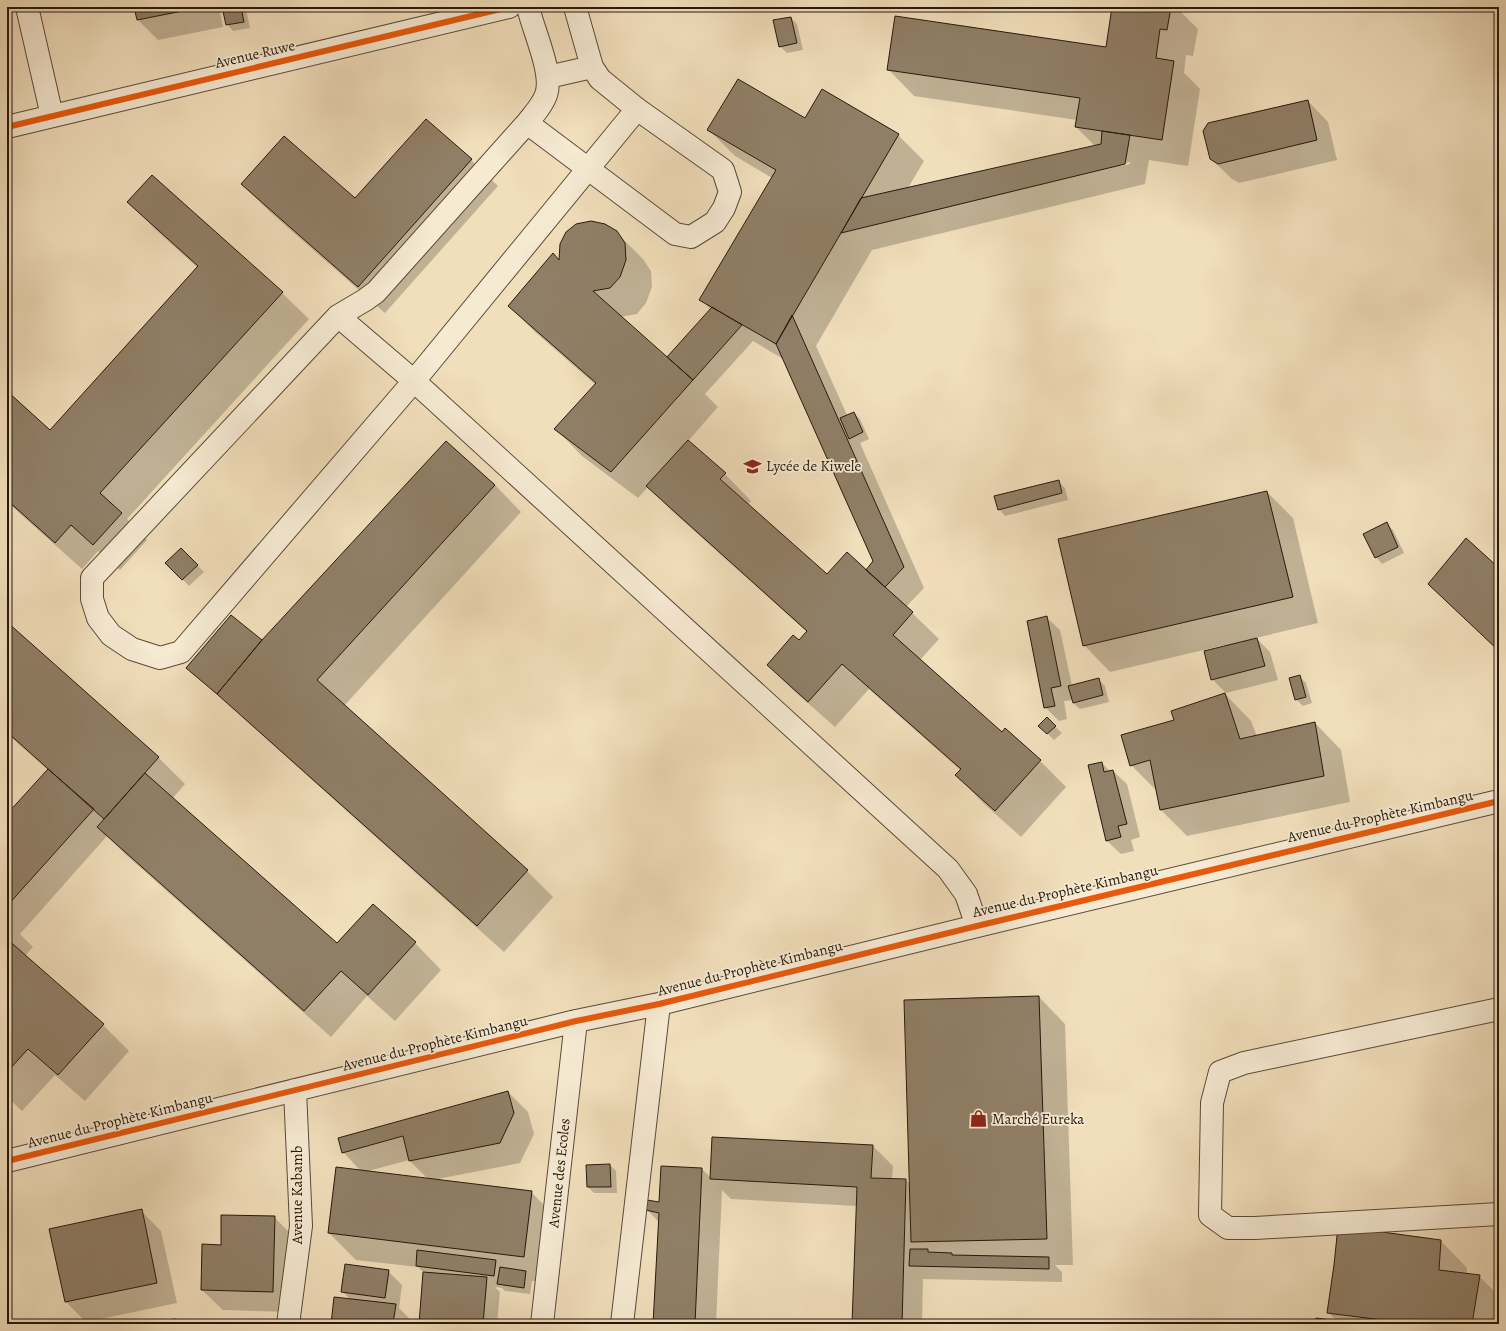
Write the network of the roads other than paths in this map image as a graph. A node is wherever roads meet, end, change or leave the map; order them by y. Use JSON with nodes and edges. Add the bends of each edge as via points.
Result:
{"nodes":[{"id":1,"x":27,"y":7,"type":"edge"},
{"id":2,"x":509,"y":7,"type":"edge"},
{"id":3,"x":528,"y":7,"type":"edge"},
{"id":4,"x":575,"y":7,"type":"edge"},
{"id":5,"x":592,"y":67,"type":"junction"},
{"id":6,"x":548,"y":77,"type":"junction"},
{"id":7,"x":636,"y":109,"type":"junction"},
{"id":8,"x":52,"y":116,"type":"junction"},
{"id":9,"x":527,"y":124,"type":"junction"},
{"id":10,"x":7,"y":127,"type":"edge"},
{"id":11,"x":588,"y":168,"type":"junction"},
{"id":12,"x":338,"y":316,"type":"junction"},
{"id":13,"x":414,"y":381,"type":"junction"},
{"id":14,"x":1499,"y":801,"type":"edge"},
{"id":15,"x":977,"y":926,"type":"junction"},
{"id":16,"x":659,"y":1004,"type":"junction"},
{"id":17,"x":1499,"y":1009,"type":"edge"},
{"id":18,"x":576,"y":1021,"type":"junction"},
{"id":19,"x":295,"y":1090,"type":"junction"},
{"id":20,"x":7,"y":1161,"type":"edge"},
{"id":21,"x":1499,"y":1214,"type":"edge"},
{"id":22,"x":288,"y":1324,"type":"edge"},
{"id":23,"x":542,"y":1324,"type":"edge"},
{"id":24,"x":622,"y":1324,"type":"edge"}],
"edges":[{"from":1,"to":8,"type":"street"},
{"from":2,"to":8,"type":"street","name":"Avenue Ruwe"},
{"from":3,"to":6,"type":"street"},
{"from":4,"to":5,"type":"street"},
{"from":5,"to":6,"type":"street"},
{"from":5,"to":7,"type":"street","via":[[600,79]]},
{"from":6,"to":9,"type":"street","via":[[547,94]]},
{"from":7,"to":11,"type":"street"},
{"from":7,"to":11,"type":"street","via":[[723,170],[730,192],[715,222],[691,237],[675,234]]},
{"from":8,"to":10,"type":"street","name":"Avenue Ruwe"},
{"from":9,"to":11,"type":"street"},
{"from":9,"to":12,"type":"street","via":[[376,292]]},
{"from":11,"to":13,"type":"street"},
{"from":12,"to":13,"type":"street"},
{"from":12,"to":13,"type":"street","via":[[92,578],[92,599],[98,618],[111,635],[132,649],[160,658],[181,652]]},
{"from":13,"to":15,"type":"street","via":[[948,869],[966,894]]},
{"from":14,"to":15,"type":"street","name":"Avenue du Prophète Kimbangu"},
{"from":15,"to":16,"type":"street","name":"Avenue du Prophète Kimbangu"},
{"from":16,"to":18,"type":"street","name":"Avenue du Prophète Kimbangu"},
{"from":16,"to":24,"type":"street"},
{"from":17,"to":21,"type":"street","via":[[1244,1063],[1220,1072],[1212,1103],[1210,1215],[1228,1228],[1242,1228]]},
{"from":18,"to":19,"type":"street","name":"Avenue du Prophète Kimbangu"},
{"from":18,"to":23,"type":"street","name":"Avenue des Ecoles"},
{"from":19,"to":20,"type":"street","name":"Avenue du Prophète Kimbangu"},
{"from":19,"to":22,"type":"street","name":"Avenue Kabamb","via":[[300,1226]]}]}
